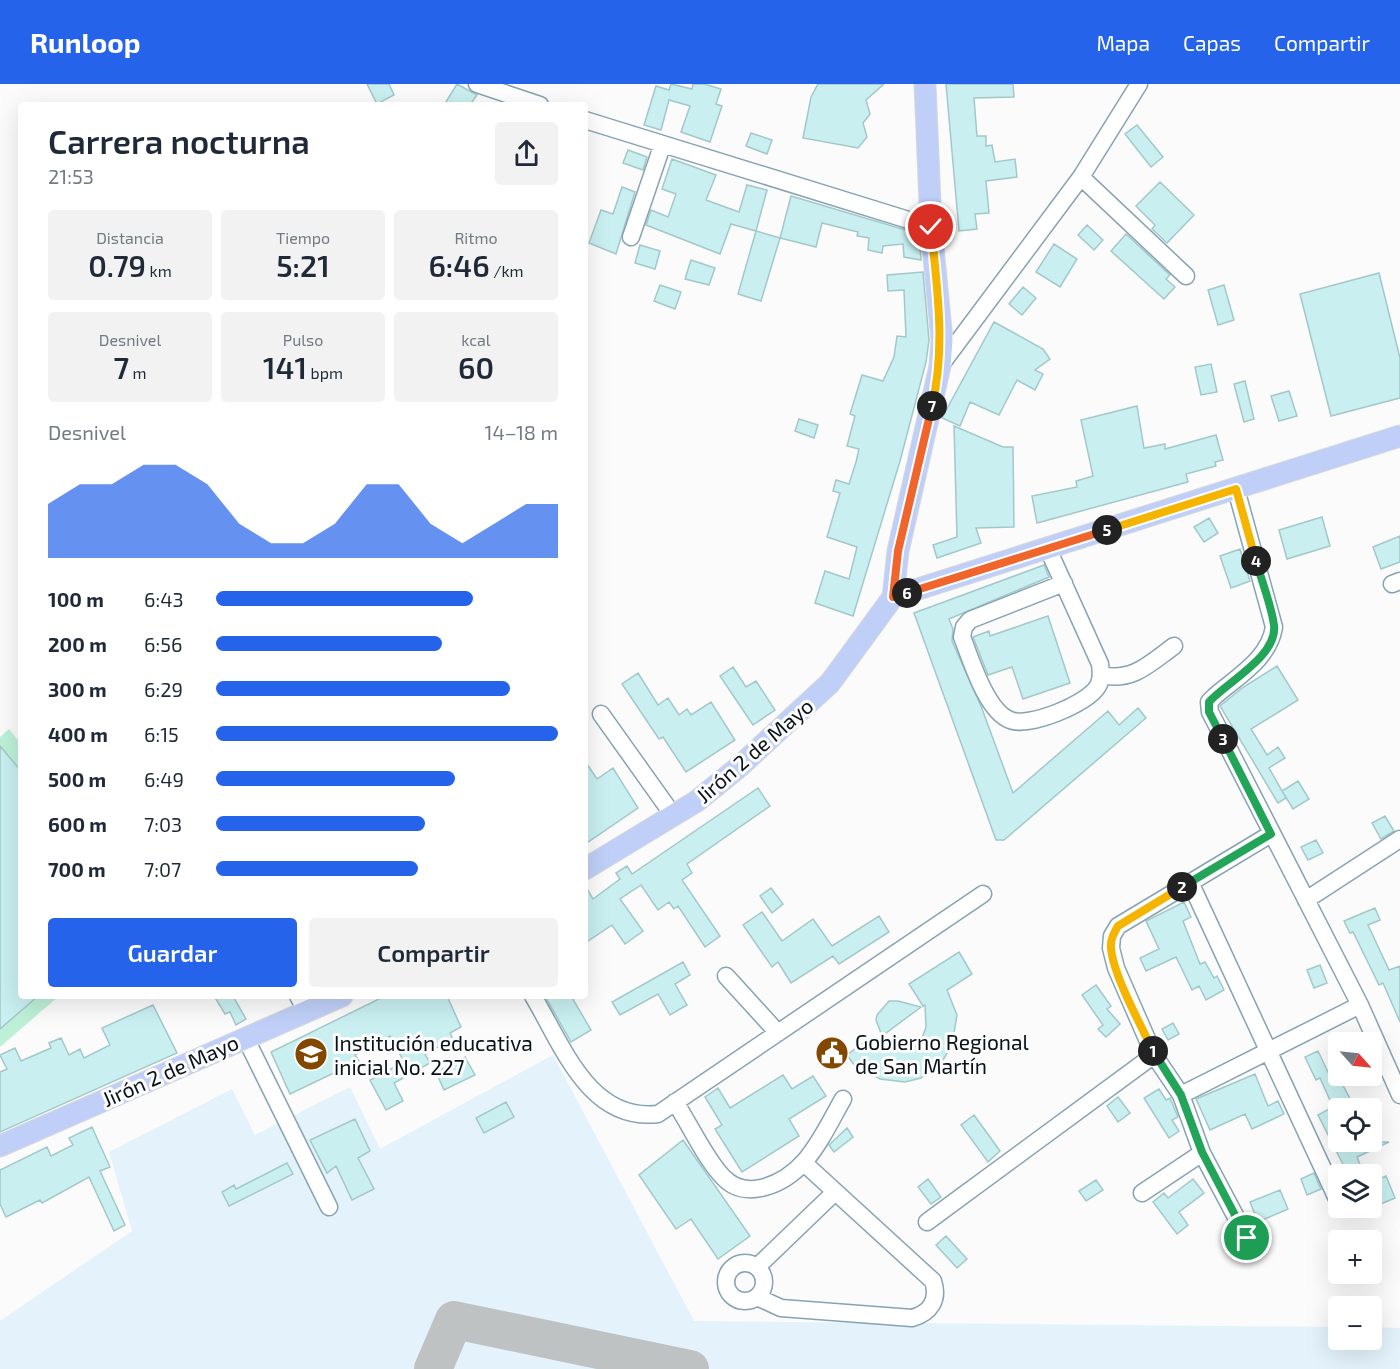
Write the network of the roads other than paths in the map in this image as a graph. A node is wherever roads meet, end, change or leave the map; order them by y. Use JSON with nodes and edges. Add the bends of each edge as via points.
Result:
{"nodes":[{"id":1,"x":477,"y":84,"type":"edge"},
{"id":2,"x":925,"y":84,"type":"edge"},
{"id":3,"x":1139,"y":84,"type":"edge"},
{"id":4,"x":531,"y":102,"type":"edge"},
{"id":5,"x":588,"y":121,"type":"edge"},
{"id":6,"x":662,"y":146,"type":"junction"},
{"id":7,"x":1081,"y":177,"type":"junction"},
{"id":8,"x":931,"y":227,"type":"junction"},
{"id":9,"x":631,"y":237,"type":"dead end"},
{"id":10,"x":1186,"y":276,"type":"dead end"},
{"id":11,"x":940,"y":366,"type":"junction"},
{"id":12,"x":1400,"y":436,"type":"edge"},
{"id":13,"x":1236,"y":489,"type":"junction"},
{"id":14,"x":1048,"y":549,"type":"junction"},
{"id":15,"x":1064,"y":583,"type":"junction"},
{"id":16,"x":893,"y":597,"type":"junction"},
{"id":17,"x":1174,"y":646,"type":"dead end"},
{"id":18,"x":1101,"y":675,"type":"junction"},
{"id":19,"x":601,"y":714,"type":"dead end"},
{"id":20,"x":673,"y":815,"type":"junction"},
{"id":21,"x":1271,"y":834,"type":"junction"},
{"id":22,"x":1400,"y":839,"type":"edge"},
{"id":23,"x":588,"y":867,"type":"edge"},
{"id":24,"x":1190,"y":882,"type":"junction"},
{"id":25,"x":983,"y":894,"type":"dead end"},
{"id":26,"x":1306,"y":900,"type":"junction"},
{"id":27,"x":726,"y":976,"type":"dead end"},
{"id":28,"x":325,"y":999,"type":"edge"},
{"id":29,"x":535,"y":999,"type":"edge"},
{"id":30,"x":302,"y":1003,"type":"edge"},
{"id":31,"x":1360,"y":1005,"type":"junction"},
{"id":32,"x":778,"y":1033,"type":"junction"},
{"id":33,"x":245,"y":1037,"type":"junction"},
{"id":34,"x":1269,"y":1050,"type":"junction"},
{"id":35,"x":1154,"y":1055,"type":"junction"},
{"id":36,"x":1181,"y":1095,"type":"junction"},
{"id":37,"x":1400,"y":1095,"type":"edge"},
{"id":38,"x":843,"y":1099,"type":"dead end"},
{"id":39,"x":675,"y":1102,"type":"junction"},
{"id":40,"x":0,"y":1146,"type":"edge"},
{"id":41,"x":1202,"y":1152,"type":"junction"},
{"id":42,"x":804,"y":1163,"type":"junction"},
{"id":43,"x":1328,"y":1179,"type":"edge"},
{"id":44,"x":834,"y":1193,"type":"junction"},
{"id":45,"x":1142,"y":1193,"type":"dead end"},
{"id":46,"x":329,"y":1207,"type":"dead end"},
{"id":47,"x":927,"y":1222,"type":"dead end"},
{"id":48,"x":1247,"y":1238,"type":"dead end"},
{"id":49,"x":757,"y":1267,"type":"junction"},
{"id":50,"x":757,"y":1297,"type":"junction"}],
"edges":[{"from":1,"to":4,"type":"street"},
{"from":2,"to":8,"type":"main road"},
{"from":3,"to":7,"type":"street"},
{"from":5,"to":6,"type":"street"},
{"from":6,"to":8,"type":"street"},
{"from":6,"to":9,"type":"street"},
{"from":7,"to":10,"type":"street"},
{"from":7,"to":11,"type":"street"},
{"from":8,"to":11,"type":"main road","via":[[942,340]]},
{"from":11,"to":16,"type":"main road","via":[[898,551]]},
{"from":12,"to":13,"type":"main road"},
{"from":13,"to":14,"type":"main road"},
{"from":13,"to":21,"type":"street","via":[[1274,627],[1262,656],[1209,702],[1209,712]]},
{"from":14,"to":15,"type":"street"},
{"from":14,"to":16,"type":"main road"},
{"from":15,"to":18,"type":"street","via":[[1100,664]]},
{"from":15,"to":18,"type":"street","via":[[970,620],[962,637],[986,693],[1008,720],[1021,723],[1064,709],[1091,694]]},
{"from":16,"to":20,"type":"main road","name":"Jirón 2 de Mayo","via":[[830,683],[740,766]]},
{"from":17,"to":18,"type":"street","via":[[1128,677]]},
{"from":19,"to":20,"type":"street"},
{"from":20,"to":23,"type":"main road","name":"Jirón 2 de Mayo"},
{"from":21,"to":24,"type":"street"},
{"from":21,"to":26,"type":"street"},
{"from":22,"to":26,"type":"street"},
{"from":24,"to":34,"type":"street"},
{"from":24,"to":35,"type":"street","via":[[1118,926],[1112,936],[1116,968]]},
{"from":25,"to":32,"type":"street"},
{"from":26,"to":31,"type":"street"},
{"from":27,"to":32,"type":"street"},
{"from":28,"to":30,"type":"main road","name":"Jirón 2 de Mayo"},
{"from":29,"to":39,"type":"street","via":[[590,1090],[608,1104],[643,1116],[658,1114]]},
{"from":30,"to":33,"type":"main road","name":"Jirón 2 de Mayo"},
{"from":31,"to":34,"type":"street"},
{"from":31,"to":37,"type":"street"},
{"from":32,"to":39,"type":"street"},
{"from":33,"to":40,"type":"main road","name":"Jirón 2 de Mayo"},
{"from":33,"to":46,"type":"street"},
{"from":34,"to":36,"type":"street"},
{"from":34,"to":43,"type":"street"},
{"from":35,"to":36,"type":"street"},
{"from":35,"to":47,"type":"street"},
{"from":36,"to":41,"type":"street"},
{"from":38,"to":42,"type":"street"},
{"from":39,"to":42,"type":"street","via":[[722,1177],[734,1186],[746,1191],[762,1189]]},
{"from":41,"to":45,"type":"street"},
{"from":41,"to":48,"type":"street"},
{"from":42,"to":44,"type":"street"},
{"from":44,"to":49,"type":"street"},
{"from":44,"to":50,"type":"street","via":[[933,1281],[933,1304],[921,1316],[912,1318],[781,1308]]},
{"from":49,"to":50,"type":"street","via":[[764,1282]]},
{"from":49,"to":50,"type":"street","via":[[749,1263],[733,1267],[726,1282],[733,1297],[749,1301]]}]}
